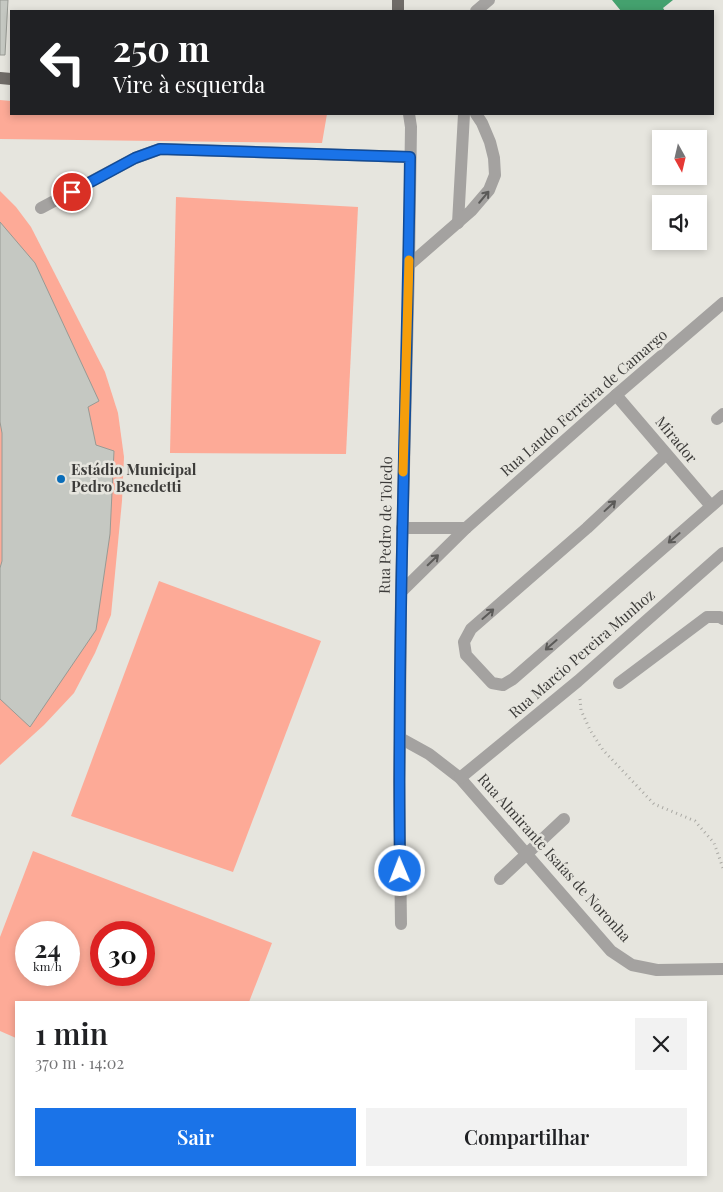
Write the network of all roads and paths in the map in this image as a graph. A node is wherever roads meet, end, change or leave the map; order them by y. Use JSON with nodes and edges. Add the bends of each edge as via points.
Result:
{"nodes":[{"id":1,"x":488,"y":0,"type":"edge"},
{"id":2,"x":477,"y":10,"type":"edge"},
{"id":3,"x":464,"y":115,"type":"edge"},
{"id":4,"x":477,"y":115,"type":"edge"},
{"id":5,"x":410,"y":120,"type":"edge"},
{"id":6,"x":410,"y":157,"type":"junction"},
{"id":7,"x":41,"y":208,"type":"dead end"},
{"id":8,"x":458,"y":223,"type":"junction"},
{"id":9,"x":409,"y":265,"type":"junction"},
{"id":10,"x":723,"y":303,"type":"edge"},
{"id":11,"x":616,"y":395,"type":"junction"},
{"id":12,"x":666,"y":454,"type":"junction"},
{"id":13,"x":723,"y":496,"type":"edge"},
{"id":14,"x":710,"y":506,"type":"junction"},
{"id":15,"x":402,"y":528,"type":"junction"},
{"id":16,"x":466,"y":528,"type":"junction"},
{"id":17,"x":723,"y":553,"type":"edge"},
{"id":18,"x":401,"y":592,"type":"junction"},
{"id":19,"x":723,"y":620,"type":"edge"},
{"id":20,"x":578,"y":681,"type":"junction"},
{"id":21,"x":619,"y":683,"type":"dead end"},
{"id":22,"x":400,"y":738,"type":"junction"},
{"id":23,"x":460,"y":778,"type":"junction"},
{"id":24,"x":564,"y":819,"type":"dead end"},
{"id":25,"x":527,"y":854,"type":"junction"},
{"id":26,"x":723,"y":868,"type":"edge"},
{"id":27,"x":500,"y":879,"type":"dead end"},
{"id":28,"x":401,"y":924,"type":"dead end"},
{"id":29,"x":723,"y":969,"type":"edge"}],
"edges":[{"from":1,"to":2,"type":"street"},
{"from":3,"to":8,"type":"street"},
{"from":8,"to":4,"type":"street","one_way":true,"via":[[489,190],[495,175],[490,142]]},
{"from":5,"to":6,"type":"street","name":"Rua Pedro de Toledo"},
{"from":6,"to":7,"type":"street","via":[[160,149],[135,158]]},
{"from":6,"to":9,"type":"street","name":"Rua Pedro de Toledo"},
{"from":8,"to":9,"type":"street"},
{"from":9,"to":15,"type":"street","name":"Rua Pedro de Toledo"},
{"from":10,"to":11,"type":"street","name":"Rua Laudo Ferreira de Camargo"},
{"from":11,"to":12,"type":"street","name":"Mirador"},
{"from":11,"to":16,"type":"street","name":"Rua Laudo Ferreira de Camargo"},
{"from":12,"to":14,"type":"street","name":"Mirador"},
{"from":14,"to":12,"type":"street","one_way":true,"via":[[513,679],[502,685],[492,683],[466,655],[464,642],[471,629]]},
{"from":13,"to":14,"type":"street"},
{"from":15,"to":16,"type":"street"},
{"from":15,"to":18,"type":"street","name":"Rua Pedro de Toledo"},
{"from":18,"to":16,"type":"street","name":"Rua Laudo Ferreira de Camargo","one_way":true},
{"from":17,"to":20,"type":"street","name":"Rua Marcio Pereira Munhoz"},
{"from":18,"to":22,"type":"street","name":"Rua Pedro de Toledo"},
{"from":19,"to":21,"type":"street","via":[[720,616],[707,617]]},
{"from":20,"to":23,"type":"street","name":"Rua Marcio Pereira Munhoz"},
{"from":20,"to":26,"type":"path","via":[[581,710],[603,750],[654,804],[695,821],[714,843]]},
{"from":22,"to":23,"type":"street","name":"Rua Almirante Isaías de Noronha","via":[[429,754]]},
{"from":22,"to":28,"type":"street","name":"Rua Pedro de Toledo"},
{"from":23,"to":25,"type":"street","name":"Rua Almirante Isaías de Noronha"},
{"from":24,"to":25,"type":"street"},
{"from":25,"to":27,"type":"street"},
{"from":25,"to":29,"type":"street","name":"Rua Almirante Isaías de Noronha","via":[[611,951],[632,965],[658,970]]}]}
